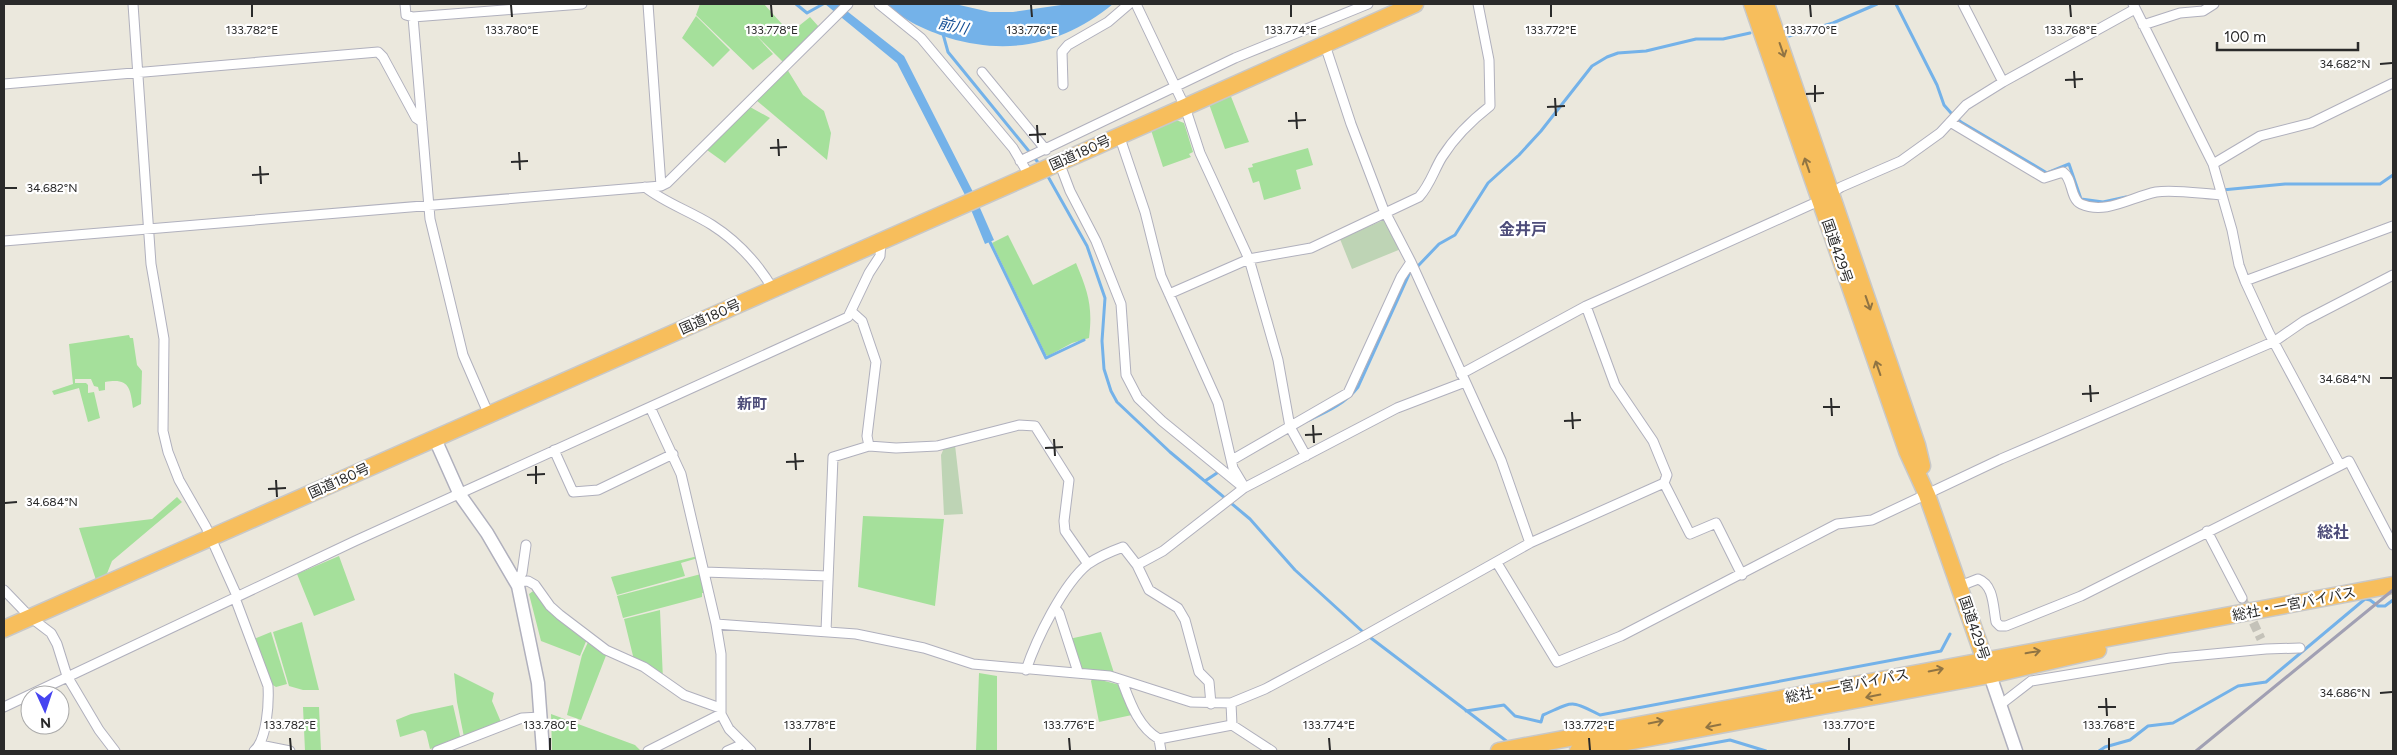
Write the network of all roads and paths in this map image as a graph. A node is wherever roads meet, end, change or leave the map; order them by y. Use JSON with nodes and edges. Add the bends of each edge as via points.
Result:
{"nodes":[{"id":1,"x":133,"y":4,"type":"edge"},
{"id":2,"x":406,"y":4,"type":"edge"},
{"id":3,"x":582,"y":4,"type":"edge"},
{"id":4,"x":648,"y":4,"type":"edge"},
{"id":5,"x":879,"y":4,"type":"edge"},
{"id":6,"x":1136,"y":4,"type":"edge"},
{"id":7,"x":1368,"y":4,"type":"edge"},
{"id":8,"x":1415,"y":4,"type":"edge"},
{"id":9,"x":1478,"y":4,"type":"edge"},
{"id":10,"x":1752,"y":4,"type":"edge"},
{"id":11,"x":1766,"y":4,"type":"edge"},
{"id":12,"x":1963,"y":4,"type":"edge"},
{"id":13,"x":2214,"y":4,"type":"edge"},
{"id":14,"x":846,"y":6,"type":"edge"},
{"id":15,"x":2134,"y":6,"type":"edge"},
{"id":16,"x":414,"y":17,"type":"junction"},
{"id":17,"x":2143,"y":24,"type":"junction"},
{"id":18,"x":1325,"y":45,"type":"junction"},
{"id":19,"x":982,"y":72,"type":"dead end"},
{"id":20,"x":138,"y":73,"type":"junction"},
{"id":21,"x":2003,"y":82,"type":"junction"},
{"id":22,"x":2393,"y":83,"type":"edge"},
{"id":23,"x":4,"y":84,"type":"edge"},
{"id":24,"x":1063,"y":85,"type":"dead end"},
{"id":25,"x":1177,"y":88,"type":"junction"},
{"id":26,"x":1185,"y":107,"type":"junction"},
{"id":27,"x":1953,"y":119,"type":"junction"},
{"id":28,"x":422,"y":122,"type":"junction"},
{"id":29,"x":1119,"y":136,"type":"junction"},
{"id":30,"x":1050,"y":157,"type":"junction"},
{"id":31,"x":2213,"y":164,"type":"junction"},
{"id":32,"x":1027,"y":167,"type":"junction"},
{"id":33,"x":661,"y":186,"type":"junction"},
{"id":34,"x":645,"y":187,"type":"junction"},
{"id":35,"x":2221,"y":192,"type":"junction"},
{"id":36,"x":1825,"y":197,"type":"junction"},
{"id":37,"x":428,"y":205,"type":"junction"},
{"id":38,"x":1387,"y":214,"type":"junction"},
{"id":39,"x":2393,"y":226,"type":"edge"},
{"id":40,"x":150,"y":229,"type":"junction"},
{"id":41,"x":4,"y":241,"type":"edge"},
{"id":42,"x":881,"y":242,"type":"junction"},
{"id":43,"x":1249,"y":259,"type":"junction"},
{"id":44,"x":1413,"y":267,"type":"junction"},
{"id":45,"x":2393,"y":275,"type":"edge"},
{"id":46,"x":2245,"y":282,"type":"junction"},
{"id":47,"x":773,"y":289,"type":"junction"},
{"id":48,"x":1168,"y":294,"type":"junction"},
{"id":49,"x":1586,"y":306,"type":"junction"},
{"id":50,"x":852,"y":312,"type":"junction"},
{"id":51,"x":2275,"y":341,"type":"junction"},
{"id":52,"x":1463,"y":378,"type":"junction"},
{"id":53,"x":650,"y":407,"type":"junction"},
{"id":54,"x":489,"y":415,"type":"junction"},
{"id":55,"x":1292,"y":429,"type":"junction"},
{"id":56,"x":435,"y":439,"type":"junction"},
{"id":57,"x":869,"y":446,"type":"junction"},
{"id":58,"x":554,"y":450,"type":"junction"},
{"id":59,"x":673,"y":454,"type":"junction"},
{"id":60,"x":1306,"y":456,"type":"junction"},
{"id":61,"x":1232,"y":460,"type":"junction"},
{"id":62,"x":2340,"y":465,"type":"junction"},
{"id":63,"x":1664,"y":484,"type":"junction"},
{"id":64,"x":1243,"y":489,"type":"junction"},
{"id":65,"x":460,"y":495,"type":"junction"},
{"id":66,"x":1928,"y":495,"type":"junction"},
{"id":67,"x":2207,"y":531,"type":"junction"},
{"id":68,"x":211,"y":538,"type":"junction"},
{"id":69,"x":1530,"y":543,"type":"junction"},
{"id":70,"x":2393,"y":544,"type":"edge"},
{"id":71,"x":526,"y":545,"type":"dead end"},
{"id":72,"x":1497,"y":563,"type":"junction"},
{"id":73,"x":1088,"y":564,"type":"junction"},
{"id":74,"x":1137,"y":565,"type":"junction"},
{"id":75,"x":704,"y":572,"type":"junction"},
{"id":76,"x":1742,"y":575,"type":"junction"},
{"id":77,"x":828,"y":576,"type":"junction"},
{"id":78,"x":516,"y":582,"type":"junction"},
{"id":79,"x":2393,"y":585,"type":"edge"},
{"id":80,"x":1960,"y":586,"type":"junction"},
{"id":81,"x":4,"y":590,"type":"edge"},
{"id":82,"x":236,"y":597,"type":"junction"},
{"id":83,"x":2242,"y":598,"type":"tunnel mouth"},
{"id":84,"x":1055,"y":608,"type":"junction"},
{"id":85,"x":30,"y":617,"type":"junction"},
{"id":86,"x":716,"y":624,"type":"junction"},
{"id":87,"x":4,"y":628,"type":"edge"},
{"id":88,"x":826,"y":631,"type":"junction"},
{"id":89,"x":2261,"y":638,"type":"tunnel mouth"},
{"id":90,"x":2300,"y":648,"type":"dead end"},
{"id":91,"x":2266,"y":649,"type":"junction"},
{"id":92,"x":1987,"y":668,"type":"junction"},
{"id":93,"x":1026,"y":670,"type":"junction"},
{"id":94,"x":1078,"y":672,"type":"junction"},
{"id":95,"x":67,"y":676,"type":"junction"},
{"id":96,"x":1122,"y":681,"type":"junction"},
{"id":97,"x":1231,"y":703,"type":"junction"},
{"id":98,"x":1211,"y":704,"type":"junction"},
{"id":99,"x":2000,"y":705,"type":"junction"},
{"id":100,"x":4,"y":707,"type":"edge"},
{"id":101,"x":720,"y":711,"type":"junction"},
{"id":102,"x":542,"y":717,"type":"junction"},
{"id":103,"x":1232,"y":725,"type":"junction"},
{"id":104,"x":1159,"y":739,"type":"junction"},
{"id":105,"x":743,"y":744,"type":"junction"},
{"id":106,"x":257,"y":748,"type":"edge"},
{"id":107,"x":115,"y":751,"type":"edge"},
{"id":108,"x":290,"y":751,"type":"edge"},
{"id":109,"x":437,"y":751,"type":"edge"},
{"id":110,"x":543,"y":751,"type":"edge"},
{"id":111,"x":648,"y":751,"type":"edge"},
{"id":112,"x":727,"y":751,"type":"edge"},
{"id":113,"x":751,"y":751,"type":"edge"},
{"id":114,"x":1161,"y":751,"type":"edge"},
{"id":115,"x":1272,"y":751,"type":"edge"},
{"id":116,"x":1499,"y":751,"type":"edge"},
{"id":117,"x":1578,"y":751,"type":"edge"},
{"id":118,"x":2016,"y":751,"type":"edge"}],
"edges":[{"from":1,"to":20,"type":"street"},
{"from":2,"to":16,"type":"street","via":[[406,15]]},
{"from":3,"to":16,"type":"street"},
{"from":4,"to":33,"type":"street"},
{"from":5,"to":32,"type":"street","via":[[921,38]]},
{"from":6,"to":24,"type":"street","via":[[1068,45],[1062,52]]},
{"from":6,"to":25,"type":"street"},
{"from":7,"to":25,"type":"street","via":[[1235,58]]},
{"from":8,"to":18,"type":"highway","name":"国道180号"},
{"from":9,"to":38,"type":"street","via":[[1489,60],[1490,106],[1455,140],[1426,190]]},
{"from":36,"to":10,"type":"highway","name":"国道429号","one_way":true},
{"from":11,"to":36,"type":"highway","name":"国道429号","one_way":true},
{"from":12,"to":21,"type":"street"},
{"from":13,"to":17,"type":"street","via":[[2203,11],[2180,13]]},
{"from":14,"to":33,"type":"street"},
{"from":15,"to":17,"type":"street"},
{"from":15,"to":21,"type":"street"},
{"from":16,"to":28,"type":"street"},
{"from":17,"to":31,"type":"street"},
{"from":18,"to":26,"type":"highway","name":"国道180号"},
{"from":18,"to":38,"type":"street","via":[[1361,152]]},
{"from":19,"to":30,"type":"street"},
{"from":20,"to":23,"type":"street"},
{"from":20,"to":28,"type":"street","via":[[378,52],[416,118]]},
{"from":20,"to":40,"type":"street"},
{"from":21,"to":27,"type":"street","via":[[1966,105]]},
{"from":22,"to":31,"type":"street","via":[[2311,123],[2260,136]]},
{"from":25,"to":26,"type":"street"},
{"from":25,"to":30,"type":"street"},
{"from":26,"to":29,"type":"highway","name":"国道180号"},
{"from":26,"to":43,"type":"street","via":[[1200,153]]},
{"from":27,"to":35,"type":"street","via":[[2044,178],[2063,172],[2069,176],[2076,201],[2082,205],[2106,208],[2157,192]]},
{"from":27,"to":36,"type":"street","via":[[1940,133],[1901,160]]},
{"from":28,"to":37,"type":"street"},
{"from":29,"to":30,"type":"highway","name":"国道180号"},
{"from":29,"to":48,"type":"street"},
{"from":30,"to":32,"type":"highway","name":"国道180号"},
{"from":30,"to":64,"type":"street","via":[[1096,241],[1121,304],[1126,375],[1138,398]]},
{"from":31,"to":35,"type":"street"},
{"from":32,"to":42,"type":"highway","name":"国道180号","via":[[972,201]]},
{"from":33,"to":34,"type":"street"},
{"from":34,"to":37,"type":"street"},
{"from":34,"to":47,"type":"street","via":[[713,226],[734,242],[763,272]]},
{"from":35,"to":46,"type":"street"},
{"from":36,"to":49,"type":"street"},
{"from":36,"to":66,"type":"highway","name":"国道429号","via":[[1907,451]]},
{"from":37,"to":40,"type":"street"},
{"from":37,"to":54,"type":"street","via":[[463,355]]},
{"from":38,"to":43,"type":"street","via":[[1311,248]]},
{"from":38,"to":44,"type":"street"},
{"from":39,"to":46,"type":"street"},
{"from":40,"to":41,"type":"street"},
{"from":40,"to":68,"type":"street","via":[[151,264],[164,339],[163,431],[179,480]]},
{"from":42,"to":47,"type":"highway","name":"国道180号"},
{"from":42,"to":50,"type":"street","via":[[880,256]]},
{"from":43,"to":48,"type":"street"},
{"from":43,"to":55,"type":"street","via":[[1278,360]]},
{"from":44,"to":52,"type":"street"},
{"from":44,"to":55,"type":"street","via":[[1401,277],[1348,393]]},
{"from":45,"to":51,"type":"street","via":[[2304,320]]},
{"from":46,"to":51,"type":"street"},
{"from":47,"to":54,"type":"highway","name":"国道180号"},
{"from":48,"to":61,"type":"street","via":[[1218,403]]},
{"from":49,"to":52,"type":"street"},
{"from":49,"to":63,"type":"street","via":[[1615,385],[1652,441],[1664,466],[1667,475]]},
{"from":50,"to":53,"type":"street","via":[[848,317]]},
{"from":50,"to":57,"type":"street","via":[[862,321],[876,362],[867,436]]},
{"from":51,"to":62,"type":"street"},
{"from":51,"to":66,"type":"street","via":[[2001,459]]},
{"from":52,"to":60,"type":"street"},
{"from":52,"to":69,"type":"street","via":[[1501,460]]},
{"from":53,"to":58,"type":"street"},
{"from":53,"to":59,"type":"street"},
{"from":54,"to":56,"type":"highway","name":"国道180号"},
{"from":55,"to":60,"type":"street"},
{"from":55,"to":61,"type":"street"},
{"from":56,"to":65,"type":"street"},
{"from":56,"to":68,"type":"highway","name":"国道180号"},
{"from":57,"to":73,"type":"street","via":[[937,446],[1019,425],[1034,426],[1068,480],[1065,531]]},
{"from":57,"to":77,"type":"street","via":[[833,457]]},
{"from":58,"to":59,"type":"street","via":[[573,492],[598,490]]},
{"from":58,"to":65,"type":"street"},
{"from":59,"to":75,"type":"street","via":[[681,474]]},
{"from":60,"to":64,"type":"street"},
{"from":61,"to":64,"type":"street"},
{"from":62,"to":67,"type":"street"},
{"from":62,"to":70,"type":"street","via":[[2349,461]]},
{"from":63,"to":69,"type":"street"},
{"from":63,"to":76,"type":"street","via":[[1690,534],[1716,523]]},
{"from":64,"to":74,"type":"street"},
{"from":65,"to":78,"type":"street"},
{"from":65,"to":82,"type":"street"},
{"from":66,"to":76,"type":"street","via":[[1872,520],[1837,524]]},
{"from":66,"to":80,"type":"highway","name":"国道429号"},
{"from":67,"to":80,"type":"street","via":[[2081,596],[2006,626],[1996,622],[1990,587],[1985,582],[1978,579]]},
{"from":67,"to":83,"type":"street"},
{"from":68,"to":82,"type":"street"},
{"from":68,"to":85,"type":"highway","name":"国道180号"},
{"from":69,"to":72,"type":"street"},
{"from":71,"to":78,"type":"street","via":[[522,573]]},
{"from":72,"to":76,"type":"street","via":[[1557,662],[1620,636]]},
{"from":72,"to":97,"type":"street","via":[[1265,689]]},
{"from":73,"to":74,"type":"street","via":[[1123,547]]},
{"from":73,"to":84,"type":"street"},
{"from":74,"to":98,"type":"street","via":[[1149,590],[1178,608],[1185,620],[1199,672],[1209,682]]},
{"from":75,"to":77,"type":"street"},
{"from":75,"to":86,"type":"street"},
{"from":77,"to":88,"type":"street"},
{"from":78,"to":101,"type":"street","via":[[528,581],[535,585],[550,606],[606,650],[644,667],[684,695]]},
{"from":78,"to":102,"type":"street","via":[[538,683]]},
{"from":79,"to":92,"type":"highway","name":"総社・一宮バイパス","via":[[2194,623],[2104,649]]},
{"from":80,"to":92,"type":"highway","name":"国道429号"},
{"from":81,"to":85,"type":"street"},
{"from":82,"to":95,"type":"street"},
{"from":82,"to":106,"type":"street","via":[[268,686],[268,708]]},
{"from":84,"to":93,"type":"street"},
{"from":84,"to":94,"type":"street"},
{"from":85,"to":87,"type":"highway","name":"国道180号"},
{"from":85,"to":95,"type":"street","via":[[51,633]]},
{"from":86,"to":88,"type":"street"},
{"from":86,"to":101,"type":"street","via":[[721,654]]},
{"from":88,"to":93,"type":"street","via":[[924,648],[973,664]]},
{"from":89,"to":91,"type":"street"},
{"from":90,"to":91,"type":"street"},
{"from":91,"to":99,"type":"street","via":[[2170,658],[2031,682]]},
{"from":92,"to":99,"type":"street"},
{"from":116,"to":92,"type":"highway","name":"総社・一宮バイパス","one_way":true},
{"from":92,"to":117,"type":"highway","name":"総社・一宮バイパス","one_way":true},
{"from":93,"to":94,"type":"street"},
{"from":94,"to":96,"type":"street"},
{"from":95,"to":100,"type":"street"},
{"from":95,"to":107,"type":"street"},
{"from":96,"to":98,"type":"street","via":[[1191,702]]},
{"from":96,"to":104,"type":"street","via":[[1133,709],[1148,733]]},
{"from":97,"to":98,"type":"street"},
{"from":97,"to":103,"type":"street"},
{"from":99,"to":118,"type":"street"},
{"from":101,"to":105,"type":"street"},
{"from":101,"to":111,"type":"street"},
{"from":102,"to":109,"type":"street","via":[[522,718]]},
{"from":102,"to":110,"type":"street"},
{"from":103,"to":104,"type":"street"},
{"from":103,"to":115,"type":"street"},
{"from":104,"to":114,"type":"street"},
{"from":105,"to":112,"type":"street"},
{"from":105,"to":113,"type":"street"},
{"from":106,"to":108,"type":"street"}]}
